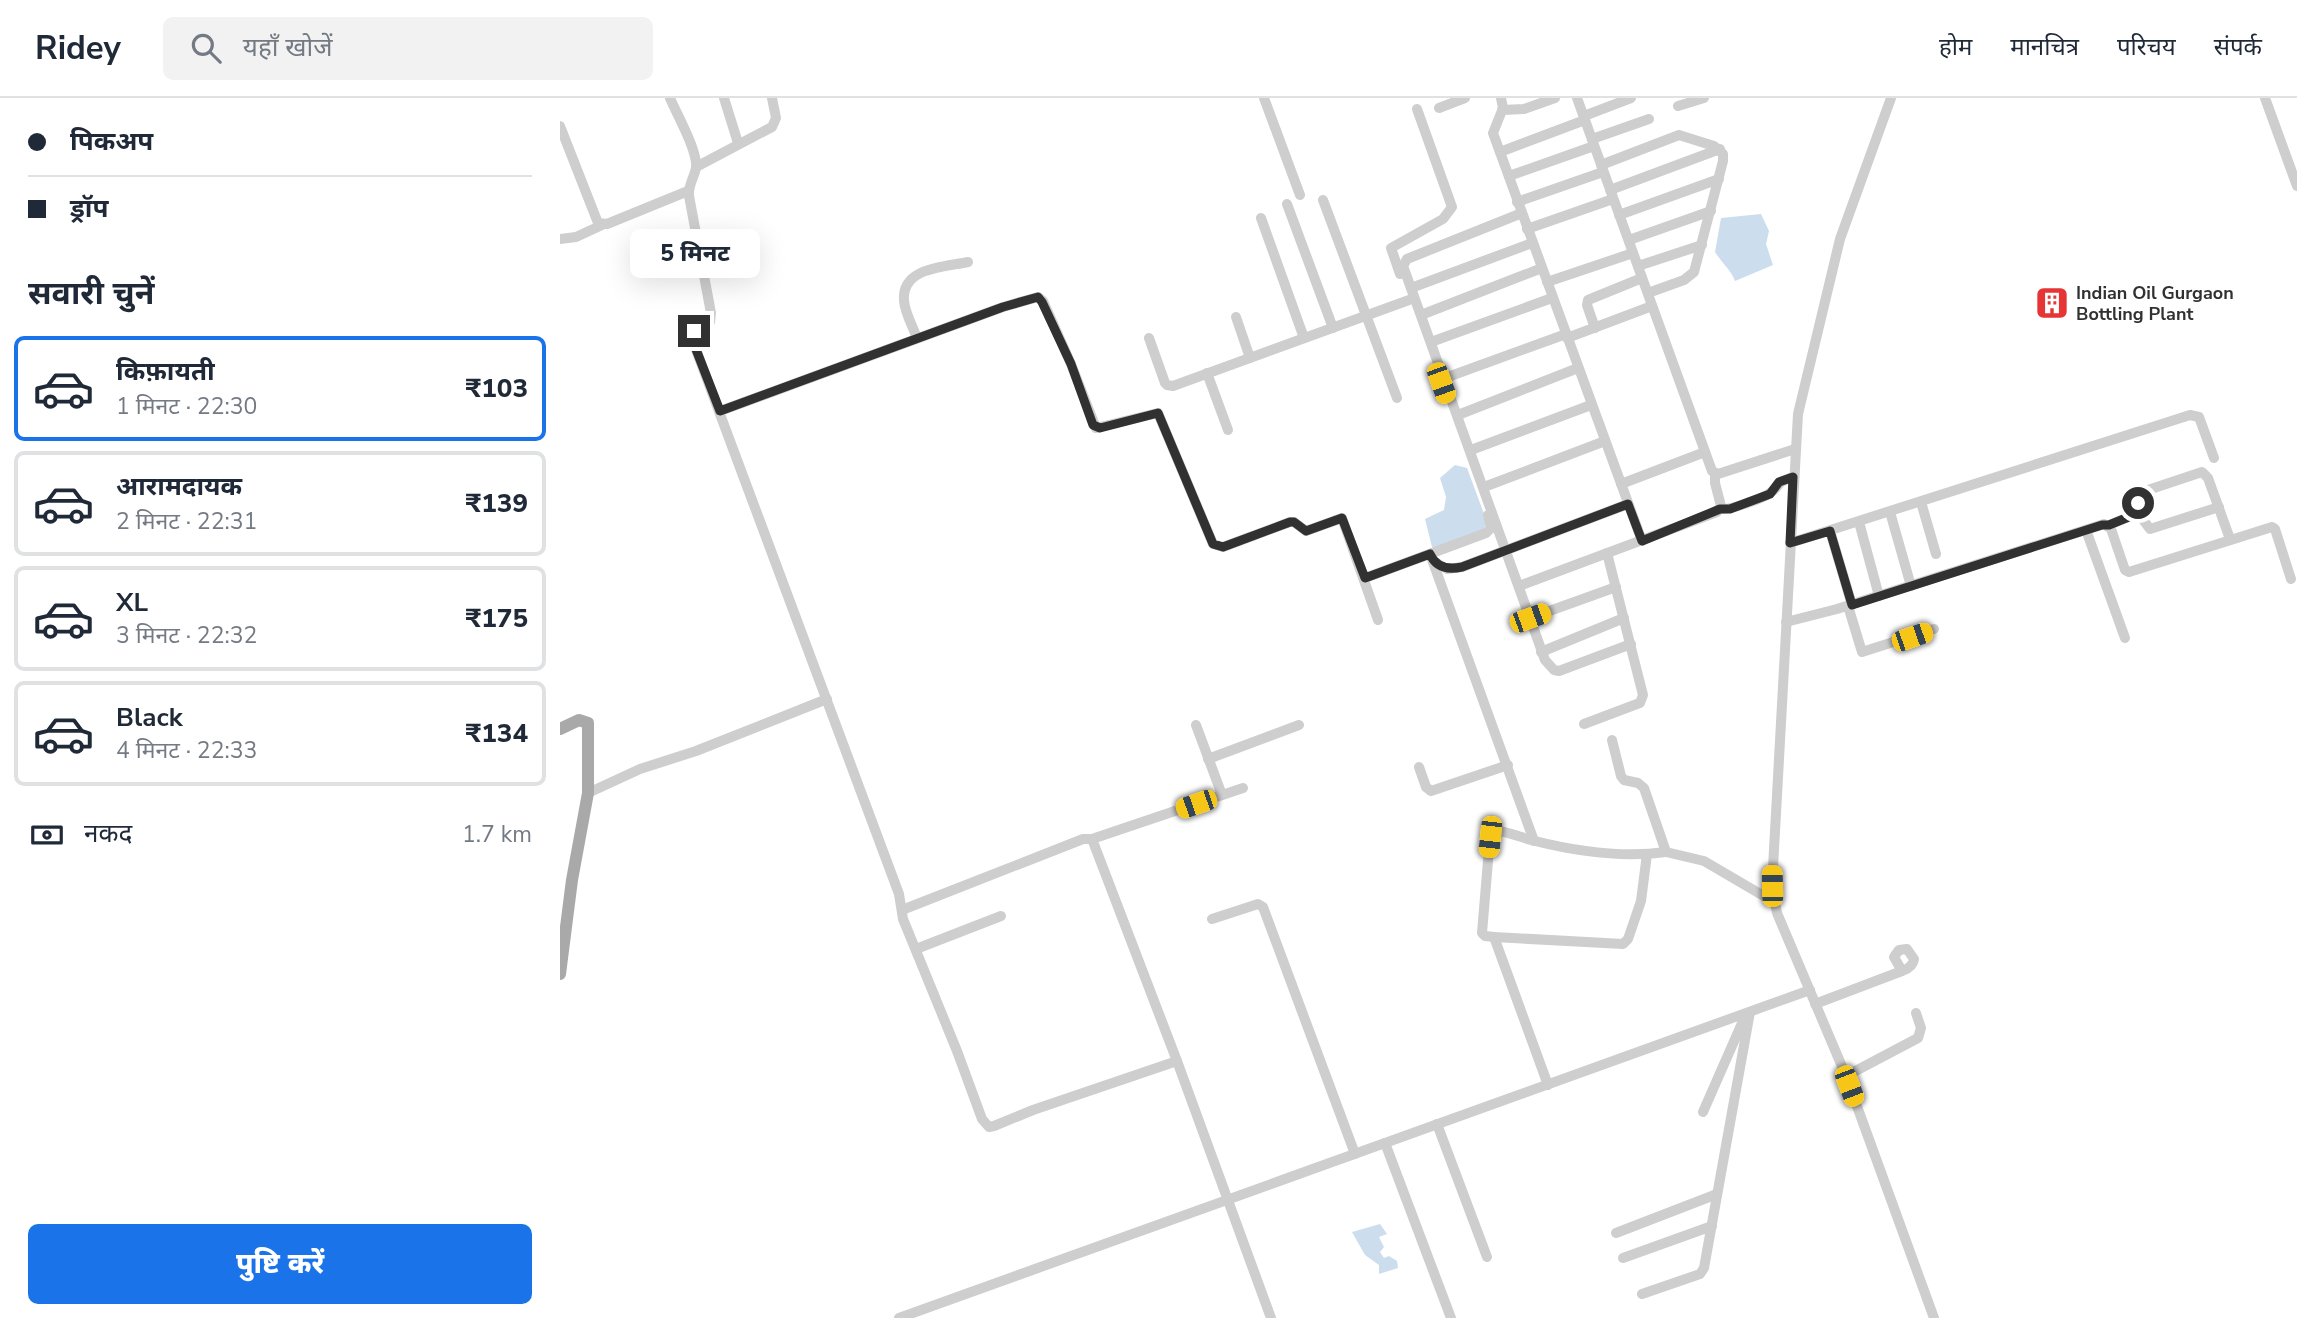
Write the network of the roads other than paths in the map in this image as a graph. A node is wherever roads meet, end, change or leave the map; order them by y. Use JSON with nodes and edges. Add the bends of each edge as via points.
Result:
{"nodes":[{"id":1,"x":670,"y":98,"type":"edge"},
{"id":2,"x":724,"y":98,"type":"edge"},
{"id":3,"x":772,"y":98,"type":"edge"},
{"id":4,"x":1264,"y":98,"type":"edge"},
{"id":5,"x":1465,"y":98,"type":"edge"},
{"id":6,"x":1501,"y":98,"type":"edge"},
{"id":7,"x":1556,"y":98,"type":"edge"},
{"id":8,"x":1577,"y":98,"type":"edge"},
{"id":9,"x":1630,"y":98,"type":"edge"},
{"id":10,"x":1704,"y":98,"type":"edge"},
{"id":11,"x":1891,"y":98,"type":"edge"},
{"id":12,"x":2265,"y":98,"type":"edge"},
{"id":13,"x":1678,"y":106,"type":"dead end"},
{"id":14,"x":1439,"y":108,"type":"dead end"},
{"id":15,"x":1417,"y":109,"type":"dead end"},
{"id":16,"x":1502,"y":110,"type":"junction"},
{"id":17,"x":1584,"y":118,"type":"junction"},
{"id":18,"x":1649,"y":118,"type":"dead end"},
{"id":19,"x":560,"y":126,"type":"edge"},
{"id":20,"x":1593,"y":142,"type":"junction"},
{"id":21,"x":738,"y":143,"type":"junction"},
{"id":22,"x":1720,"y":149,"type":"junction"},
{"id":23,"x":1500,"y":152,"type":"junction"},
{"id":24,"x":696,"y":167,"type":"junction"},
{"id":25,"x":1602,"y":168,"type":"junction"},
{"id":26,"x":1509,"y":176,"type":"junction"},
{"id":27,"x":1719,"y":179,"type":"junction"},
{"id":28,"x":2296,"y":182,"type":"edge"},
{"id":29,"x":688,"y":191,"type":"junction"},
{"id":30,"x":1612,"y":194,"type":"junction"},
{"id":31,"x":1300,"y":195,"type":"dead end"},
{"id":32,"x":1323,"y":200,"type":"dead end"},
{"id":33,"x":1517,"y":202,"type":"junction"},
{"id":34,"x":1287,"y":204,"type":"dead end"},
{"id":35,"x":1711,"y":211,"type":"junction"},
{"id":36,"x":1522,"y":213,"type":"junction"},
{"id":37,"x":1619,"y":215,"type":"junction"},
{"id":38,"x":1261,"y":218,"type":"dead end"},
{"id":39,"x":602,"y":225,"type":"junction"},
{"id":40,"x":1527,"y":229,"type":"junction"},
{"id":41,"x":560,"y":239,"type":"edge"},
{"id":42,"x":1629,"y":240,"type":"junction"},
{"id":43,"x":1532,"y":243,"type":"junction"},
{"id":44,"x":1702,"y":245,"type":"junction"},
{"id":45,"x":1633,"y":253,"type":"junction"},
{"id":46,"x":968,"y":262,"type":"dead end"},
{"id":47,"x":1638,"y":266,"type":"junction"},
{"id":48,"x":1542,"y":268,"type":"junction"},
{"id":49,"x":1642,"y":278,"type":"junction"},
{"id":50,"x":1546,"y":282,"type":"junction"},
{"id":51,"x":1411,"y":288,"type":"junction"},
{"id":52,"x":1648,"y":293,"type":"junction"},
{"id":53,"x":1552,"y":298,"type":"junction"},
{"id":54,"x":1409,"y":300,"type":"junction"},
{"id":55,"x":1653,"y":306,"type":"junction"},
{"id":56,"x":1421,"y":315,"type":"junction"},
{"id":57,"x":1366,"y":316,"type":"junction"},
{"id":58,"x":1236,"y":317,"type":"dead end"},
{"id":59,"x":1333,"y":328,"type":"junction"},
{"id":60,"x":1595,"y":328,"type":"junction"},
{"id":61,"x":1566,"y":336,"type":"junction"},
{"id":62,"x":917,"y":338,"type":"junction"},
{"id":63,"x":1149,"y":338,"type":"dead end"},
{"id":64,"x":1304,"y":338,"type":"junction"},
{"id":65,"x":1431,"y":342,"type":"junction"},
{"id":66,"x":1250,"y":358,"type":"junction"},
{"id":67,"x":1578,"y":368,"type":"junction"},
{"id":68,"x":1207,"y":373,"type":"junction"},
{"id":69,"x":1445,"y":378,"type":"junction"},
{"id":70,"x":1397,"y":398,"type":"dead end"},
{"id":71,"x":1591,"y":405,"type":"junction"},
{"id":72,"x":720,"y":411,"type":"junction"},
{"id":73,"x":1458,"y":415,"type":"junction"},
{"id":74,"x":1228,"y":430,"type":"dead end"},
{"id":75,"x":1605,"y":441,"type":"junction"},
{"id":76,"x":1795,"y":449,"type":"junction"},
{"id":77,"x":1471,"y":450,"type":"junction"},
{"id":78,"x":1705,"y":452,"type":"junction"},
{"id":79,"x":2214,"y":458,"type":"dead end"},
{"id":80,"x":1715,"y":474,"type":"junction"},
{"id":81,"x":1793,"y":477,"type":"junction"},
{"id":82,"x":1621,"y":484,"type":"junction"},
{"id":83,"x":1484,"y":487,"type":"junction"},
{"id":84,"x":1921,"y":502,"type":"junction"},
{"id":85,"x":1628,"y":504,"type":"junction"},
{"id":86,"x":2219,"y":507,"type":"junction"},
{"id":87,"x":1720,"y":509,"type":"junction"},
{"id":88,"x":1890,"y":512,"type":"junction"},
{"id":89,"x":2138,"y":513,"type":"junction"},
{"id":90,"x":1858,"y":522,"type":"junction"},
{"id":91,"x":2109,"y":525,"type":"junction"},
{"id":92,"x":2086,"y":530,"type":"junction"},
{"id":93,"x":1830,"y":531,"type":"junction"},
{"id":94,"x":2230,"y":539,"type":"junction"},
{"id":95,"x":1642,"y":541,"type":"junction"},
{"id":96,"x":1790,"y":543,"type":"junction"},
{"id":97,"x":1507,"y":550,"type":"junction"},
{"id":98,"x":1607,"y":554,"type":"junction"},
{"id":99,"x":1936,"y":554,"type":"dead end"},
{"id":100,"x":1432,"y":558,"type":"junction"},
{"id":101,"x":1365,"y":578,"type":"junction"},
{"id":102,"x":2291,"y":579,"type":"dead end"},
{"id":103,"x":1519,"y":586,"type":"junction"},
{"id":104,"x":1911,"y":586,"type":"junction"},
{"id":105,"x":1616,"y":587,"type":"junction"},
{"id":106,"x":1879,"y":596,"type":"junction"},
{"id":107,"x":1850,"y":605,"type":"junction"},
{"id":108,"x":1530,"y":618,"type":"junction"},
{"id":109,"x":1624,"y":618,"type":"junction"},
{"id":110,"x":1378,"y":620,"type":"dead end"},
{"id":111,"x":1786,"y":622,"type":"junction"},
{"id":112,"x":1934,"y":629,"type":"dead end"},
{"id":113,"x":2125,"y":638,"type":"dead end"},
{"id":114,"x":1631,"y":644,"type":"junction"},
{"id":115,"x":1541,"y":652,"type":"junction"},
{"id":116,"x":827,"y":699,"type":"junction"},
{"id":117,"x":1584,"y":724,"type":"dead end"},
{"id":118,"x":1196,"y":725,"type":"dead end"},
{"id":119,"x":1299,"y":725,"type":"dead end"},
{"id":120,"x":560,"y":729,"type":"edge"},
{"id":121,"x":1612,"y":740,"type":"dead end"},
{"id":122,"x":1208,"y":759,"type":"junction"},
{"id":123,"x":1508,"y":765,"type":"junction"},
{"id":124,"x":1419,"y":767,"type":"dead end"},
{"id":125,"x":1243,"y":788,"type":"dead end"},
{"id":126,"x":588,"y":793,"type":"junction"},
{"id":127,"x":1222,"y":795,"type":"junction"},
{"id":128,"x":1092,"y":839,"type":"junction"},
{"id":129,"x":1534,"y":841,"type":"junction"},
{"id":130,"x":1666,"y":852,"type":"junction"},
{"id":131,"x":1647,"y":854,"type":"junction"},
{"id":132,"x":1774,"y":902,"type":"junction"},
{"id":133,"x":902,"y":910,"type":"junction"},
{"id":134,"x":1002,"y":916,"type":"dead end"},
{"id":135,"x":1212,"y":919,"type":"dead end"},
{"id":136,"x":1494,"y":937,"type":"junction"},
{"id":137,"x":916,"y":949,"type":"junction"},
{"id":138,"x":1902,"y":971,"type":"dead end"},
{"id":139,"x":560,"y":974,"type":"edge"},
{"id":140,"x":1810,"y":990,"type":"junction"},
{"id":141,"x":1815,"y":1004,"type":"junction"},
{"id":142,"x":1748,"y":1012,"type":"junction"},
{"id":143,"x":1916,"y":1013,"type":"dead end"},
{"id":144,"x":1177,"y":1061,"type":"junction"},
{"id":145,"x":1846,"y":1076,"type":"junction"},
{"id":146,"x":1548,"y":1084,"type":"junction"},
{"id":147,"x":1703,"y":1112,"type":"dead end"},
{"id":148,"x":1437,"y":1124,"type":"junction"},
{"id":149,"x":1385,"y":1143,"type":"junction"},
{"id":150,"x":1355,"y":1154,"type":"junction"},
{"id":151,"x":1717,"y":1194,"type":"junction"},
{"id":152,"x":1227,"y":1200,"type":"junction"},
{"id":153,"x":1712,"y":1226,"type":"junction"},
{"id":154,"x":1616,"y":1233,"type":"dead end"},
{"id":155,"x":1487,"y":1257,"type":"dead end"},
{"id":156,"x":1623,"y":1258,"type":"dead end"},
{"id":157,"x":1642,"y":1294,"type":"dead end"},
{"id":158,"x":905,"y":1317,"type":"edge"},
{"id":159,"x":1270,"y":1318,"type":"edge"},
{"id":160,"x":1451,"y":1318,"type":"edge"},
{"id":161,"x":1934,"y":1318,"type":"edge"}],
"edges":[{"from":1,"to":24,"type":"street"},
{"from":2,"to":21,"type":"street"},
{"from":3,"to":21,"type":"street","via":[[772,127]]},
{"from":4,"to":31,"type":"street"},
{"from":5,"to":14,"type":"street"},
{"from":6,"to":16,"type":"street"},
{"from":7,"to":16,"type":"street","via":[[1518,111]]},
{"from":8,"to":17,"type":"street"},
{"from":9,"to":17,"type":"street"},
{"from":10,"to":13,"type":"street"},
{"from":11,"to":76,"type":"street","via":[[1833,264],[1800,403]]},
{"from":12,"to":28,"type":"street"},
{"from":15,"to":54,"type":"street","via":[[1452,207],[1443,219],[1391,248]]},
{"from":16,"to":23,"type":"street","via":[[1493,129]]},
{"from":17,"to":20,"type":"street"},
{"from":17,"to":23,"type":"street"},
{"from":18,"to":20,"type":"street"},
{"from":19,"to":39,"type":"street","via":[[596,220]]},
{"from":20,"to":25,"type":"street"},
{"from":20,"to":26,"type":"street"},
{"from":21,"to":24,"type":"street"},
{"from":22,"to":25,"type":"street","via":[[1679,135]]},
{"from":22,"to":27,"type":"street"},
{"from":22,"to":30,"type":"street"},
{"from":23,"to":26,"type":"street"},
{"from":24,"to":29,"type":"street"},
{"from":25,"to":30,"type":"street"},
{"from":25,"to":33,"type":"street"},
{"from":26,"to":33,"type":"street"},
{"from":27,"to":35,"type":"street"},
{"from":27,"to":37,"type":"street"},
{"from":29,"to":39,"type":"street"},
{"from":29,"to":72,"type":"street","via":[[711,319],[691,336]]},
{"from":30,"to":37,"type":"street"},
{"from":30,"to":40,"type":"street"},
{"from":32,"to":57,"type":"street"},
{"from":33,"to":36,"type":"street"},
{"from":34,"to":59,"type":"street"},
{"from":35,"to":42,"type":"street"},
{"from":35,"to":44,"type":"street"},
{"from":36,"to":40,"type":"street"},
{"from":36,"to":51,"type":"street","via":[[1405,261]]},
{"from":37,"to":42,"type":"street"},
{"from":38,"to":64,"type":"street"},
{"from":39,"to":41,"type":"street"},
{"from":40,"to":43,"type":"street"},
{"from":42,"to":45,"type":"street"},
{"from":43,"to":48,"type":"street"},
{"from":43,"to":51,"type":"street"},
{"from":44,"to":47,"type":"street"},
{"from":44,"to":52,"type":"street","via":[[1692,275]]},
{"from":45,"to":47,"type":"street"},
{"from":45,"to":50,"type":"street"},
{"from":46,"to":62,"type":"street","via":[[920,272],[911,280],[903,301]]},
{"from":47,"to":49,"type":"street"},
{"from":48,"to":50,"type":"street"},
{"from":48,"to":56,"type":"street"},
{"from":49,"to":52,"type":"street"},
{"from":49,"to":60,"type":"street","via":[[1588,300]]},
{"from":50,"to":53,"type":"street"},
{"from":51,"to":56,"type":"street"},
{"from":52,"to":55,"type":"street"},
{"from":53,"to":61,"type":"street"},
{"from":53,"to":65,"type":"street"},
{"from":54,"to":57,"type":"street"},
{"from":54,"to":100,"type":"street","via":[[1491,528]]},
{"from":55,"to":60,"type":"street"},
{"from":55,"to":78,"type":"street"},
{"from":56,"to":65,"type":"street"},
{"from":57,"to":59,"type":"street"},
{"from":57,"to":70,"type":"street"},
{"from":58,"to":66,"type":"street"},
{"from":59,"to":64,"type":"street"},
{"from":60,"to":61,"type":"street"},
{"from":61,"to":67,"type":"street"},
{"from":61,"to":69,"type":"street"},
{"from":62,"to":72,"type":"street"},
{"from":62,"to":101,"type":"street","via":[[1025,299],[1040,298],[1093,425],[1100,428],[1158,413],[1213,544],[1223,547],[1290,522],[1306,531],[1342,518]]},
{"from":63,"to":68,"type":"street","via":[[1167,385]]},
{"from":64,"to":66,"type":"street"},
{"from":65,"to":69,"type":"street"},
{"from":66,"to":68,"type":"street"},
{"from":67,"to":71,"type":"street"},
{"from":67,"to":73,"type":"street"},
{"from":68,"to":74,"type":"street"},
{"from":69,"to":73,"type":"street"},
{"from":71,"to":75,"type":"street"},
{"from":71,"to":77,"type":"street"},
{"from":72,"to":116,"type":"street"},
{"from":73,"to":77,"type":"street"},
{"from":75,"to":82,"type":"street"},
{"from":75,"to":83,"type":"street"},
{"from":76,"to":80,"type":"street"},
{"from":76,"to":81,"type":"street"},
{"from":77,"to":83,"type":"street"},
{"from":78,"to":80,"type":"street"},
{"from":78,"to":82,"type":"street"},
{"from":79,"to":84,"type":"street","via":[[2199,417],[2190,415]]},
{"from":80,"to":87,"type":"street"},
{"from":81,"to":87,"type":"street","via":[[1779,482],[1770,494]]},
{"from":81,"to":96,"type":"street"},
{"from":82,"to":85,"type":"street"},
{"from":83,"to":97,"type":"street"},
{"from":84,"to":88,"type":"street"},
{"from":84,"to":99,"type":"street"},
{"from":85,"to":95,"type":"street"},
{"from":85,"to":97,"type":"street"},
{"from":86,"to":89,"type":"street","via":[[2150,529]]},
{"from":86,"to":89,"type":"street","via":[[2207,475],[2198,472],[2142,493]]},
{"from":86,"to":94,"type":"street"},
{"from":87,"to":95,"type":"street"},
{"from":88,"to":90,"type":"street"},
{"from":88,"to":104,"type":"street"},
{"from":89,"to":91,"type":"street"},
{"from":90,"to":93,"type":"street"},
{"from":90,"to":106,"type":"street"},
{"from":91,"to":92,"type":"street"},
{"from":91,"to":94,"type":"street","via":[[2127,572]]},
{"from":92,"to":104,"type":"street"},
{"from":92,"to":113,"type":"street"},
{"from":93,"to":96,"type":"street"},
{"from":93,"to":107,"type":"street"},
{"from":94,"to":102,"type":"street","via":[[2273,528]]},
{"from":95,"to":98,"type":"street"},
{"from":96,"to":111,"type":"street"},
{"from":97,"to":100,"type":"street","via":[[1452,569]]},
{"from":97,"to":103,"type":"street"},
{"from":98,"to":103,"type":"street"},
{"from":98,"to":105,"type":"street"},
{"from":100,"to":101,"type":"street"},
{"from":100,"to":123,"type":"street"},
{"from":101,"to":110,"type":"street"},
{"from":103,"to":108,"type":"street"},
{"from":104,"to":106,"type":"street"},
{"from":105,"to":108,"type":"street"},
{"from":105,"to":109,"type":"street"},
{"from":106,"to":107,"type":"street"},
{"from":107,"to":111,"type":"street"},
{"from":107,"to":112,"type":"street","via":[[1862,652]]},
{"from":108,"to":115,"type":"street"},
{"from":109,"to":114,"type":"street"},
{"from":109,"to":115,"type":"street"},
{"from":111,"to":132,"type":"street"},
{"from":114,"to":115,"type":"street","via":[[1559,671],[1550,667]]},
{"from":114,"to":117,"type":"street","via":[[1643,687],[1640,702]]},
{"from":116,"to":126,"type":"street"},
{"from":116,"to":133,"type":"street"},
{"from":118,"to":122,"type":"street"},
{"from":119,"to":122,"type":"street"},
{"from":120,"to":126,"type":"main road","via":[[579,720],[587,723]]},
{"from":121,"to":130,"type":"street","via":[[1621,776],[1644,788]]},
{"from":122,"to":127,"type":"street"},
{"from":123,"to":124,"type":"street","via":[[1431,790]]},
{"from":123,"to":129,"type":"street"},
{"from":125,"to":127,"type":"street"},
{"from":126,"to":139,"type":"main road"},
{"from":127,"to":128,"type":"street"},
{"from":128,"to":133,"type":"street"},
{"from":128,"to":144,"type":"street"},
{"from":129,"to":131,"type":"street","via":[[1603,854]]},
{"from":129,"to":136,"type":"street","via":[[1491,832],[1481,928],[1485,936]]},
{"from":130,"to":131,"type":"street"},
{"from":130,"to":132,"type":"street","via":[[1713,866]]},
{"from":131,"to":136,"type":"street","via":[[1642,901],[1623,944]]},
{"from":132,"to":140,"type":"street"},
{"from":133,"to":137,"type":"street"},
{"from":134,"to":137,"type":"street"},
{"from":135,"to":150,"type":"street","via":[[1258,904],[1263,907]]},
{"from":136,"to":146,"type":"street"},
{"from":137,"to":144,"type":"street","via":[[982,1119],[989,1126]]},
{"from":138,"to":141,"type":"street"},
{"from":140,"to":141,"type":"street"},
{"from":140,"to":142,"type":"street"},
{"from":141,"to":145,"type":"street"},
{"from":142,"to":146,"type":"street"},
{"from":142,"to":147,"type":"street"},
{"from":142,"to":151,"type":"street"},
{"from":143,"to":145,"type":"street","via":[[1921,1028],[1918,1038]]},
{"from":144,"to":152,"type":"street"},
{"from":145,"to":161,"type":"street"},
{"from":146,"to":148,"type":"street"},
{"from":148,"to":149,"type":"street"},
{"from":148,"to":155,"type":"street"},
{"from":149,"to":150,"type":"street"},
{"from":149,"to":160,"type":"street"},
{"from":150,"to":152,"type":"street"},
{"from":151,"to":153,"type":"street"},
{"from":151,"to":154,"type":"street"},
{"from":152,"to":158,"type":"street"},
{"from":152,"to":159,"type":"street"},
{"from":153,"to":156,"type":"street"},
{"from":153,"to":157,"type":"street","via":[[1702,1272]]}]}
